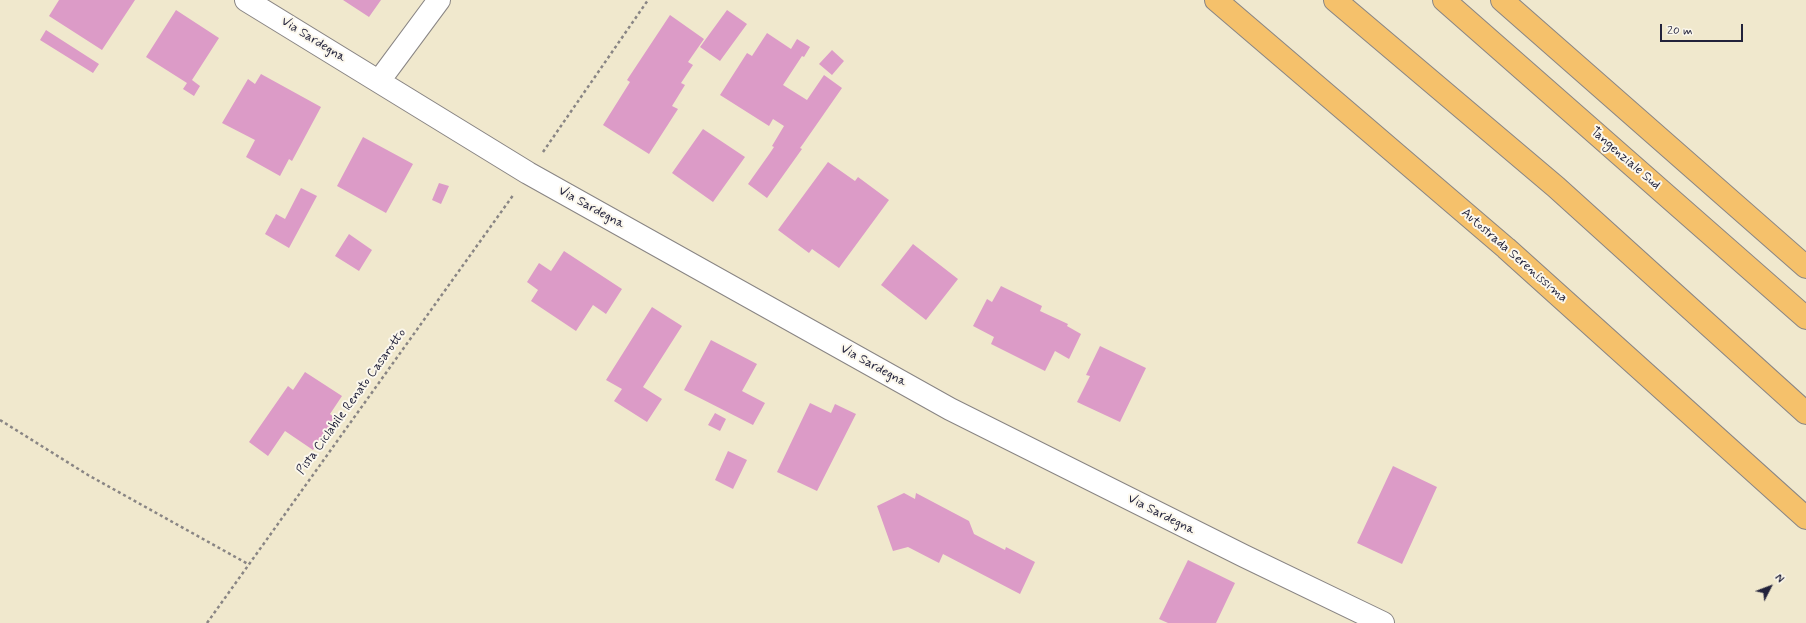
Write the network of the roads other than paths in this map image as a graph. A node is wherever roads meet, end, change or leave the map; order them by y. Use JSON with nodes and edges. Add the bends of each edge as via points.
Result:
{"nodes":[{"id":1,"x":246,"y":0,"type":"edge"},
{"id":2,"x":439,"y":0,"type":"edge"},
{"id":3,"x":1216,"y":0,"type":"edge"},
{"id":4,"x":1335,"y":0,"type":"edge"},
{"id":5,"x":1444,"y":0,"type":"edge"},
{"id":6,"x":1502,"y":0,"type":"edge"},
{"id":7,"x":379,"y":81,"type":"junction"},
{"id":8,"x":1806,"y":268,"type":"edge"},
{"id":9,"x":1806,"y":318,"type":"edge"},
{"id":10,"x":1806,"y":413,"type":"edge"},
{"id":11,"x":1806,"y":518,"type":"edge"},
{"id":12,"x":1383,"y":623,"type":"edge"}],
"edges":[{"from":1,"to":7,"type":"street","name":"Via Sardegna"},
{"from":2,"to":7,"type":"street"},
{"from":3,"to":11,"type":"highway","name":"Autostrada Serenissima","via":[[1506,248]]},
{"from":4,"to":10,"type":"highway","via":[[1556,187]]},
{"from":5,"to":9,"type":"highway","name":"Tangenziale Sud"},
{"from":6,"to":8,"type":"highway"},
{"from":7,"to":12,"type":"street","name":"Via Sardegna","via":[[528,173],[950,409]]}]}
